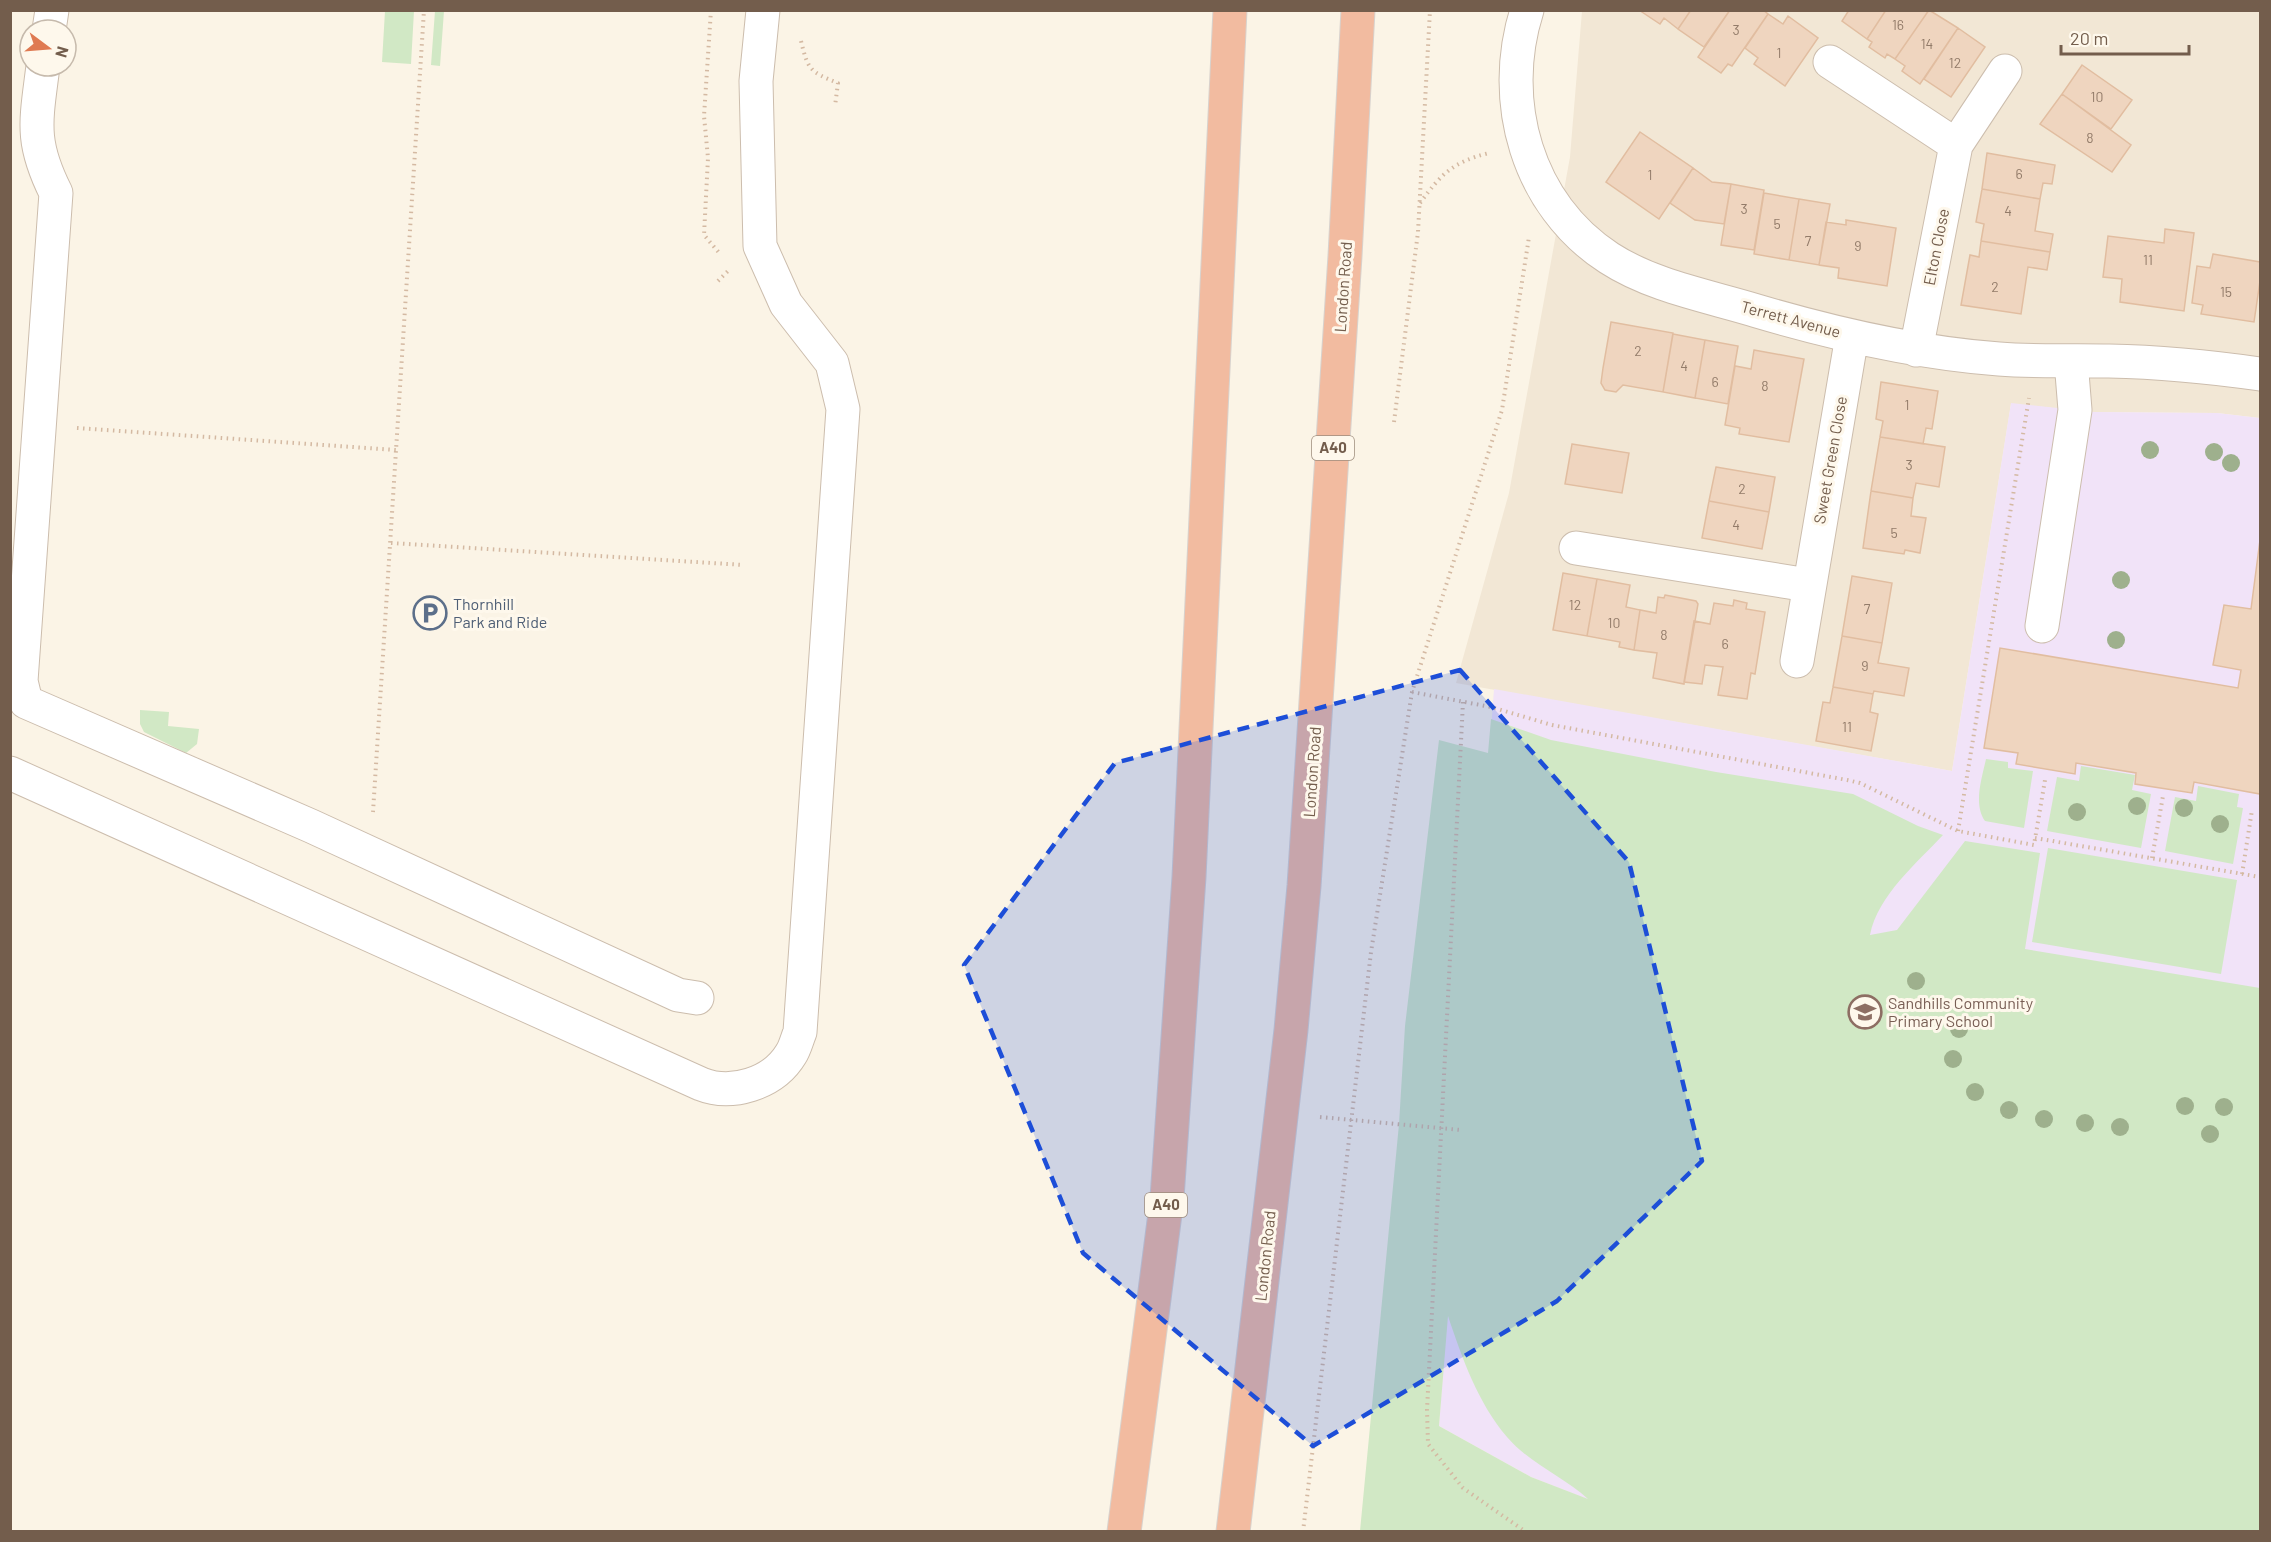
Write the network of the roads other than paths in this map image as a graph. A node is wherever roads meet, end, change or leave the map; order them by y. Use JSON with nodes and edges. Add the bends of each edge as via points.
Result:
{"nodes":[{"id":1,"x":763,"y":10,"type":"edge"},
{"id":2,"x":1230,"y":10,"type":"edge"},
{"id":3,"x":1358,"y":10,"type":"edge"},
{"id":4,"x":1527,"y":10,"type":"edge"},
{"id":5,"x":1830,"y":62,"type":"dead end"},
{"id":6,"x":2005,"y":71,"type":"dead end"},
{"id":7,"x":41,"y":78,"type":"edge"},
{"id":8,"x":1956,"y":145,"type":"junction"},
{"id":9,"x":1852,"y":336,"type":"junction"},
{"id":10,"x":1916,"y":350,"type":"junction"},
{"id":11,"x":2071,"y":362,"type":"junction"},
{"id":12,"x":2260,"y":374,"type":"edge"},
{"id":13,"x":1576,"y":548,"type":"dead end"},
{"id":14,"x":1808,"y":585,"type":"junction"},
{"id":15,"x":2042,"y":626,"type":"dead end"},
{"id":16,"x":1797,"y":661,"type":"dead end"},
{"id":17,"x":10,"y":773,"type":"edge"},
{"id":18,"x":697,"y":998,"type":"dead end"},
{"id":19,"x":1124,"y":1532,"type":"edge"},
{"id":20,"x":1233,"y":1532,"type":"edge"}],
"edges":[{"from":1,"to":17,"type":"street","via":[[756,81],[760,246],[786,304],[832,363],[843,409],[800,1032],[790,1055],[776,1071],[731,1091],[715,1090]]},
{"from":2,"to":19,"type":"highway","number":"A40","via":[[1189,877],[1167,1198]]},
{"from":3,"to":20,"type":"highway","name":"London Road","number":"A40","via":[[1304,886],[1292,1030]]},
{"from":4,"to":9,"type":"street","name":"Terrett Avenue","via":[[1515,58],[1519,125],[1542,190],[1582,237],[1610,259],[1638,272],[1777,317]]},
{"from":5,"to":8,"type":"street"},
{"from":6,"to":8,"type":"street","name":"Elton Close"},
{"from":7,"to":18,"type":"street","via":[[35,129],[41,164],[56,193],[21,681],[26,702],[678,995]]},
{"from":8,"to":10,"type":"street","name":"Elton Close"},
{"from":9,"to":10,"type":"street","name":"Terrett Avenue"},
{"from":9,"to":14,"type":"street","name":"Sweet Green Close"},
{"from":10,"to":11,"type":"street","name":"Terrett Avenue"},
{"from":11,"to":12,"type":"street","name":"Terrett Avenue","via":[[2110,361]]},
{"from":11,"to":15,"type":"street","via":[[2075,410]]},
{"from":13,"to":14,"type":"street"},
{"from":14,"to":16,"type":"street","name":"Sweet Green Close"}]}
